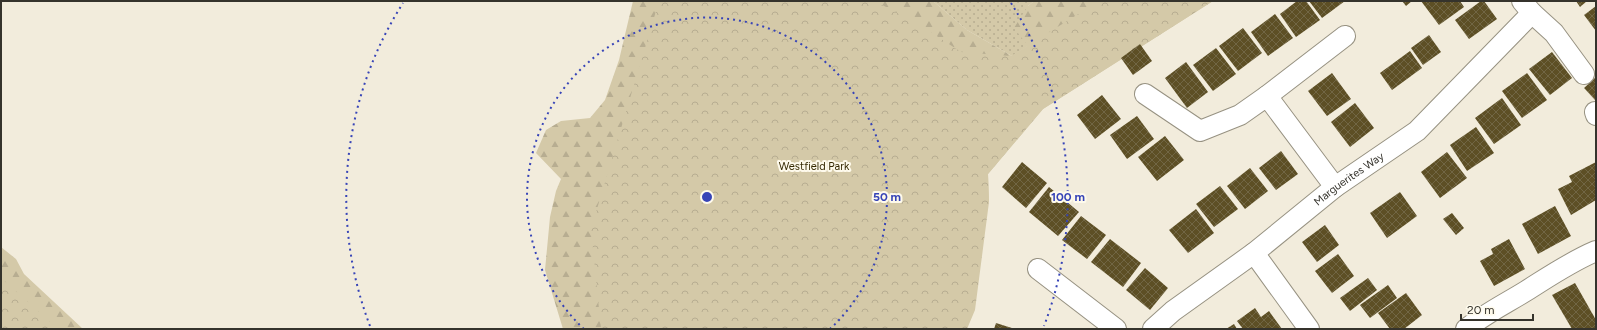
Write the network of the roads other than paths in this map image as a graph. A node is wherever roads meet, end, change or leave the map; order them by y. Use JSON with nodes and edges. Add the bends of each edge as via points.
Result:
{"nodes":[{"id":1,"x":1527,"y":7,"type":"edge"},
{"id":2,"x":1345,"y":36,"type":"dead end"},
{"id":3,"x":1584,"y":74,"type":"dead end"},
{"id":4,"x":1145,"y":94,"type":"dead end"},
{"id":5,"x":1267,"y":96,"type":"junction"},
{"id":6,"x":1335,"y":187,"type":"junction"},
{"id":7,"x":1596,"y":251,"type":"edge"},
{"id":8,"x":1254,"y":253,"type":"junction"},
{"id":9,"x":1038,"y":269,"type":"dead end"},
{"id":10,"x":1116,"y":329,"type":"edge"},
{"id":11,"x":1153,"y":329,"type":"edge"},
{"id":12,"x":1309,"y":329,"type":"edge"},
{"id":13,"x":1466,"y":329,"type":"edge"}],
"edges":[{"from":1,"to":3,"type":"street","name":"Marguerites Way","via":[[1554,33]]},
{"from":1,"to":6,"type":"street","name":"Marguerites Way","via":[[1417,131]]},
{"from":2,"to":5,"type":"street"},
{"from":4,"to":5,"type":"street","via":[[1200,132],[1240,115]]},
{"from":5,"to":6,"type":"street"},
{"from":6,"to":8,"type":"street","name":"Marguerites Way"},
{"from":7,"to":13,"type":"street","via":[[1573,261],[1485,314]]},
{"from":8,"to":11,"type":"street","name":"Marguerites Way","via":[[1173,311]]},
{"from":8,"to":12,"type":"street"},
{"from":9,"to":10,"type":"street"}]}
